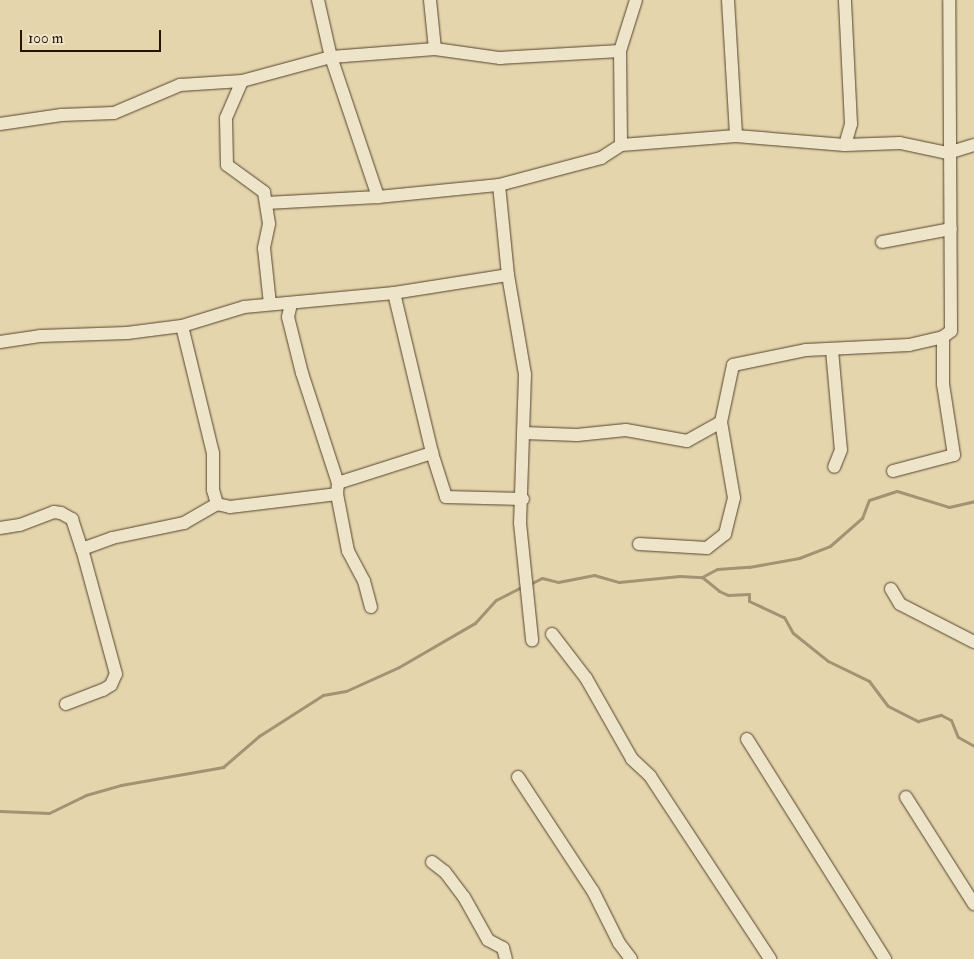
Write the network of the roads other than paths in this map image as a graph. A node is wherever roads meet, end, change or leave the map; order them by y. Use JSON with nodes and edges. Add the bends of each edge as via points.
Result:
{"nodes":[{"id":1,"x":318,"y":0,"type":"edge"},
{"id":2,"x":430,"y":0,"type":"edge"},
{"id":3,"x":636,"y":0,"type":"edge"},
{"id":4,"x":728,"y":0,"type":"edge"},
{"id":5,"x":845,"y":0,"type":"edge"},
{"id":6,"x":949,"y":0,"type":"edge"},
{"id":7,"x":435,"y":49,"type":"junction"},
{"id":8,"x":620,"y":51,"type":"junction"},
{"id":9,"x":331,"y":57,"type":"junction"},
{"id":10,"x":242,"y":81,"type":"junction"},
{"id":11,"x":0,"y":124,"type":"edge"},
{"id":12,"x":736,"y":136,"type":"junction"},
{"id":13,"x":621,"y":145,"type":"junction"},
{"id":14,"x":845,"y":145,"type":"junction"},
{"id":15,"x":974,"y":145,"type":"edge"},
{"id":16,"x":948,"y":153,"type":"junction"},
{"id":17,"x":499,"y":185,"type":"junction"},
{"id":18,"x":378,"y":197,"type":"junction"},
{"id":19,"x":266,"y":203,"type":"junction"},
{"id":20,"x":951,"y":229,"type":"junction"},
{"id":21,"x":882,"y":242,"type":"dead end"},
{"id":22,"x":508,"y":275,"type":"junction"},
{"id":23,"x":394,"y":293,"type":"junction"},
{"id":24,"x":270,"y":304,"type":"junction"},
{"id":25,"x":291,"y":304,"type":"junction"},
{"id":26,"x":182,"y":326,"type":"junction"},
{"id":27,"x":943,"y":337,"type":"junction"},
{"id":28,"x":0,"y":342,"type":"edge"},
{"id":29,"x":832,"y":350,"type":"junction"},
{"id":30,"x":721,"y":422,"type":"junction"},
{"id":31,"x":524,"y":433,"type":"junction"},
{"id":32,"x":432,"y":453,"type":"junction"},
{"id":33,"x":834,"y":467,"type":"dead end"},
{"id":34,"x":893,"y":471,"type":"dead end"},
{"id":35,"x":337,"y":489,"type":"junction"},
{"id":36,"x":522,"y":499,"type":"junction"},
{"id":37,"x":217,"y":504,"type":"junction"},
{"id":38,"x":0,"y":528,"type":"edge"},
{"id":39,"x":638,"y":544,"type":"dead end"},
{"id":40,"x":82,"y":550,"type":"junction"},
{"id":41,"x":891,"y":589,"type":"dead end"},
{"id":42,"x":371,"y":607,"type":"dead end"},
{"id":43,"x":552,"y":634,"type":"dead end"},
{"id":44,"x":532,"y":640,"type":"dead end"},
{"id":45,"x":974,"y":642,"type":"edge"},
{"id":46,"x":66,"y":704,"type":"dead end"},
{"id":47,"x":747,"y":739,"type":"dead end"},
{"id":48,"x":518,"y":777,"type":"dead end"},
{"id":49,"x":906,"y":797,"type":"dead end"},
{"id":50,"x":432,"y":862,"type":"dead end"},
{"id":51,"x":974,"y":904,"type":"edge"},
{"id":52,"x":506,"y":959,"type":"edge"},
{"id":53,"x":631,"y":959,"type":"edge"},
{"id":54,"x":770,"y":959,"type":"edge"},
{"id":55,"x":885,"y":959,"type":"edge"}],
"edges":[{"from":1,"to":9,"type":"street"},
{"from":2,"to":7,"type":"street"},
{"from":3,"to":8,"type":"street"},
{"from":4,"to":12,"type":"street"},
{"from":5,"to":14,"type":"street","via":[[851,124]]},
{"from":6,"to":16,"type":"street"},
{"from":7,"to":8,"type":"street","via":[[500,58]]},
{"from":7,"to":9,"type":"street"},
{"from":8,"to":13,"type":"street"},
{"from":9,"to":10,"type":"street"},
{"from":9,"to":18,"type":"street"},
{"from":10,"to":11,"type":"street","via":[[180,85],[114,112],[61,115]]},
{"from":10,"to":19,"type":"street","via":[[226,118],[227,164],[264,192]]},
{"from":12,"to":13,"type":"street"},
{"from":12,"to":14,"type":"street"},
{"from":13,"to":17,"type":"street","via":[[601,158]]},
{"from":14,"to":16,"type":"street","via":[[900,143]]},
{"from":15,"to":16,"type":"street"},
{"from":16,"to":20,"type":"street"},
{"from":17,"to":18,"type":"street"},
{"from":17,"to":22,"type":"street"},
{"from":18,"to":19,"type":"street"},
{"from":19,"to":24,"type":"street","via":[[270,224],[264,248]]},
{"from":20,"to":21,"type":"street"},
{"from":20,"to":27,"type":"street","via":[[951,331]]},
{"from":22,"to":23,"type":"street"},
{"from":22,"to":31,"type":"street","via":[[525,374]]},
{"from":23,"to":25,"type":"street"},
{"from":23,"to":32,"type":"street"},
{"from":24,"to":25,"type":"street"},
{"from":24,"to":26,"type":"street","via":[[244,307]]},
{"from":25,"to":35,"type":"street","via":[[288,317]]},
{"from":26,"to":28,"type":"street"},
{"from":26,"to":37,"type":"street","via":[[213,453],[213,490]]},
{"from":27,"to":29,"type":"street","via":[[909,345]]},
{"from":27,"to":34,"type":"street","via":[[944,384],[954,455]]},
{"from":29,"to":30,"type":"street","via":[[806,350],[733,365]]},
{"from":29,"to":33,"type":"street","via":[[841,450]]},
{"from":30,"to":31,"type":"street","via":[[687,441],[626,430],[577,435]]},
{"from":30,"to":39,"type":"street","via":[[734,498],[725,534],[707,548]]},
{"from":31,"to":36,"type":"street"},
{"from":32,"to":35,"type":"street"},
{"from":32,"to":36,"type":"street","via":[[446,497]]},
{"from":35,"to":37,"type":"street","via":[[230,508]]},
{"from":35,"to":42,"type":"street","via":[[348,551],[364,581]]},
{"from":36,"to":44,"type":"street","via":[[520,523]]},
{"from":37,"to":40,"type":"street","via":[[184,523],[112,538]]},
{"from":38,"to":40,"type":"street","via":[[20,525],[54,512],[61,513],[72,519]]},
{"from":40,"to":46,"type":"street","via":[[116,674],[111,685],[103,690]]},
{"from":41,"to":45,"type":"street","via":[[900,604]]},
{"from":43,"to":54,"type":"street","via":[[586,678],[632,759],[650,776]]},
{"from":47,"to":55,"type":"street"},
{"from":48,"to":53,"type":"street","via":[[593,891],[619,943]]},
{"from":49,"to":51,"type":"street"},
{"from":50,"to":52,"type":"street","via":[[445,872],[464,896],[488,940],[503,948]]}]}
